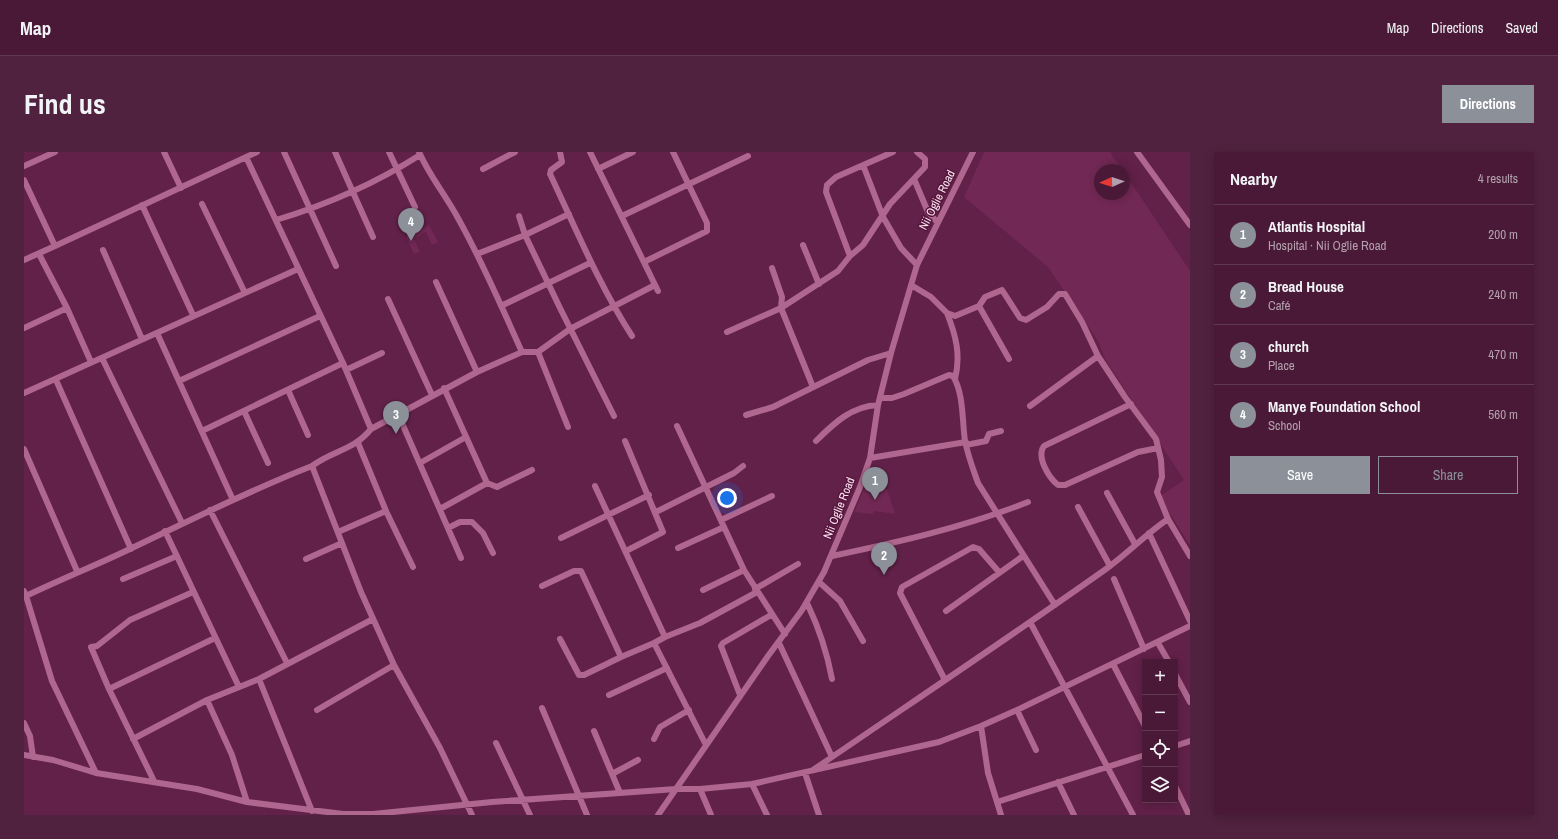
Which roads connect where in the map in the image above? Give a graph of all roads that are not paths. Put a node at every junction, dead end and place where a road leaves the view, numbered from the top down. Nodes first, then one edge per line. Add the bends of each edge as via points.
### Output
1 (55, 152) edge
2 (164, 152) edge
3 (257, 152) edge
4 (284, 152) edge
5 (335, 152) edge
6 (389, 152) edge
7 (515, 152) edge
8 (560, 152) edge
9 (590, 152) edge
10 (633, 152) edge
11 (673, 152) edge
12 (893, 152) edge
13 (917, 152) edge
14 (973, 152) edge
15 (1138, 152) edge
16 (420, 153) edge
17 (748, 156) dead end
18 (246, 157) junction
19 (863, 165) junction
20 (24, 166) edge
21 (483, 169) dead end
22 (598, 169) junction
23 (397, 170) junction
24 (914, 179) junction
25 (24, 180) edge
26 (688, 183) junction
27 (181, 188) junction
28 (352, 190) junction
29 (202, 204) dead end
30 (142, 205) junction
31 (415, 207) dead end
32 (310, 210) junction
33 (569, 214) junction
34 (520, 216) dead end
35 (622, 216) junction
36 (883, 217) junction
37 (276, 220) junction
38 (937, 222) junction
39 (1190, 225) edge
40 (525, 235) junction
41 (373, 237) dead end
42 (55, 246) junction
43 (803, 246) dead end
44 (103, 250) dead end
45 (39, 254) junction
46 (477, 254) junction
47 (850, 256) junction
48 (24, 260) edge
49 (644, 262) junction
50 (590, 263) junction
51 (918, 265) junction
52 (336, 266) dead end
53 (772, 268) dead end
54 (298, 269) junction
55 (436, 282) dead end
56 (548, 283) junction
57 (819, 284) junction
58 (911, 285) junction
59 (245, 293) junction
60 (388, 299) dead end
61 (501, 306) junction
62 (612, 306) junction
63 (979, 306) junction
64 (67, 308) junction
65 (781, 308) junction
66 (947, 314) junction
67 (193, 315) junction
68 (320, 316) junction
69 (24, 328) edge
70 (570, 328) junction
71 (727, 332) dead end
72 (157, 333) junction
73 (632, 336) dead end
74 (142, 339) junction
75 (522, 352) junction
76 (538, 352) junction
77 (382, 353) dead end
78 (891, 353) junction
79 (1098, 356) junction
80 (102, 358) junction
81 (1009, 359) dead end
82 (91, 362) junction
83 (344, 366) junction
84 (478, 372) junction
85 (955, 379) junction
86 (56, 380) junction
87 (179, 381) junction
88 (813, 387) junction
89 (444, 388) junction
90 (288, 390) junction
91 (24, 393) edge
92 (432, 395) junction
93 (879, 402) junction
94 (1130, 404) junction
95 (1030, 406) dead end
96 (244, 410) junction
97 (398, 414) junction
98 (746, 415) dead end
99 (614, 416) dead end
100 (678, 426) dead end
101 (568, 427) dead end
102 (372, 429) junction
103 (202, 431) junction
104 (1001, 431) dead end
105 (308, 435) dead end
106 (466, 437) junction
107 (816, 440) dead end
108 (625, 441) dead end
109 (358, 443) junction
110 (966, 444) junction
111 (1158, 448) junction
112 (24, 449) edge
113 (870, 458) junction
114 (268, 462) dead end
115 (420, 463) junction
116 (312, 466) junction
117 (743, 466) dead end
118 (532, 470) dead end
119 (487, 483) junction
120 (595, 486) dead end
121 (706, 487) junction
122 (1107, 493) dead end
123 (648, 495) junction
124 (772, 496) dead end
125 (233, 500) junction
126 (1028, 502) dead end
127 (1078, 506) dead end
128 (440, 508) junction
129 (210, 510) junction
130 (386, 511) junction
131 (656, 512) junction
132 (609, 514) junction
133 (999, 514) junction
134 (1168, 519) junction
135 (722, 520) junction
136 (182, 523) junction
137 (724, 527) junction
138 (448, 528) junction
139 (166, 531) junction
140 (338, 532) junction
141 (1149, 533) junction
142 (561, 538) dead end
143 (342, 543) junction
144 (1135, 544) junction
145 (678, 548) dead end
146 (131, 549) junction
147 (626, 551) junction
148 (493, 553) dead end
149 (177, 556) junction
150 (832, 556) junction
151 (1023, 556) junction
152 (1190, 556) edge
153 (461, 558) dead end
154 (306, 559) dead end
155 (798, 564) dead end
156 (1110, 566) junction
157 (413, 567) dead end
158 (744, 570) junction
159 (78, 571) junction
160 (999, 572) junction
161 (123, 579) dead end
162 (1114, 579) dead end
163 (819, 582) junction
164 (542, 586) dead end
165 (703, 590) dead end
166 (756, 590) junction
167 (193, 592) junction
168 (25, 593) edge
169 (807, 602) junction
170 (1055, 605) junction
171 (946, 611) dead end
172 (771, 615) junction
173 (373, 619) junction
174 (1190, 621) edge
175 (1030, 622) junction
176 (1190, 626) edge
177 (785, 634) junction
178 (665, 637) junction
179 (215, 638) junction
180 (560, 639) dead end
181 (863, 641) dead end
182 (654, 643) junction
183 (779, 643) junction
184 (1158, 643) junction
185 (1144, 649) junction
186 (621, 657) junction
187 (1167, 659) edge
188 (287, 663) junction
189 (1113, 664) junction
190 (394, 665) junction
191 (667, 668) junction
192 (259, 679) junction
193 (832, 679) dead end
194 (945, 680) junction
195 (1178, 680) edge
196 (239, 687) junction
197 (1066, 687) junction
198 (109, 689) junction
199 (609, 695) dead end
200 (740, 695) junction
201 (207, 700) junction
202 (1190, 702) edge
203 (542, 708) dead end
204 (317, 710) dead end
205 (689, 710) junction
206 (1017, 710) junction
207 (1142, 720) edge
208 (24, 722) edge
209 (981, 726) junction
210 (594, 731) dead end
211 (133, 739) junction
212 (654, 739) dead end
213 (1190, 741) edge
214 (496, 743) dead end
215 (706, 745) junction
216 (1178, 745) edge
217 (1036, 750) dead end
218 (24, 755) edge
219 (1142, 756) edge
220 (33, 757) junction
221 (832, 757) junction
222 (638, 760) dead end
223 (1108, 765) junction
224 (808, 772) junction
225 (96, 773) junction
226 (612, 774) junction
227 (154, 781) junction
228 (1058, 782) junction
229 (752, 784) junction
230 (676, 789) junction
231 (700, 790) junction
232 (1178, 792) edge
233 (620, 793) junction
234 (579, 796) junction
235 (522, 800) junction
236 (247, 802) junction
237 (997, 802) junction
238 (469, 805) junction
239 (312, 811) junction
240 (351, 814) edge
241 (472, 815) edge
242 (530, 815) edge
243 (587, 815) edge
244 (658, 815) edge
245 (711, 815) edge
246 (767, 815) edge
247 (818, 815) edge
248 (1001, 815) edge
249 (1074, 815) edge
250 (1133, 815) edge
251 (1189, 815) edge

1 - 20 street
2 - 27 street
3 - 18 street
4 - 32 street
5 - 28 street
6 - 23 street
7 - 21 street
8 - 33 street via 562,162 551,170 550,174
9 - 22 street
10 - 22 street
11 - 26 street
12 - 19 street
13 - 24 street via 926,163 925,168
14 - 38 street, Nii Oglie Road
15 - 39 street
16 - 23 street
16 - 46 street
17 - 26 street
18 - 27 street
18 - 37 street
19 - 36 street
19 - 47 street via 836,177 827,185 826,192
22 - 35 street
23 - 28 street
23 - 31 street
24 - 36 street via 890,204
24 - 38 street via 928,212
25 - 42 street
26 - 35 street
26 - 49 street via 707,223 707,231
27 - 30 street
28 - 32 street
28 - 41 street
29 - 59 street
30 - 42 street
30 - 67 street
32 - 37 street
32 - 52 street
33 - 40 street
33 - 50 street
34 - 40 street
35 - 49 street
36 - 47 street via 863,245
36 - 51 street via 901,248
37 - 54 street
38 - 51 street, Nii Oglie Road
40 - 46 street
40 - 56 street
42 - 45 street
43 - 57 street
44 - 74 street
45 - 48 street
45 - 64 street
46 - 61 street
47 - 57 street via 838,271
49 - 62 street via 657,288
50 - 56 street
50 - 62 street
51 - 58 street, Nii Oglie Road
53 - 65 street via 782,297
54 - 59 street
54 - 68 street
55 - 84 street
56 - 61 street
56 - 70 street
57 - 65 street
58 - 66 street via 931,297
58 - 78 street, Nii Oglie Road
59 - 67 street
60 - 92 street
61 - 75 street
62 - 70 street
62 - 73 street
63 - 66 street via 955,316
63 - 79 street via 985,297 1002,290 1020,318 1026,320 1047,307 1062,292 1078,316
63 - 81 street
64 - 69 street
64 - 82 street
65 - 71 street
65 - 88 street
66 - 85 street via 956,338 958,365
67 - 72 street
68 - 83 street
68 - 87 street
70 - 76 street
70 - 99 street
72 - 74 street
72 - 87 street
74 - 80 street
75 - 76 street
75 - 84 street
76 - 101 street
77 - 83 street
78 - 88 street via 868,360
78 - 93 street, Nii Oglie Road
79 - 94 street
79 - 95 street
80 - 82 street
80 - 136 street
82 - 86 street
83 - 90 street
83 - 102 street
84 - 89 street
85 - 93 street via 949,375
85 - 110 street
86 - 91 street
86 - 146 street
87 - 103 street
88 - 98 street via 773,407
89 - 92 street
89 - 106 street
90 - 96 street
90 - 105 street
92 - 97 street
93 - 107 street via 856,409 834,423
93 - 113 street, Nii Oglie Road
94 - 111 street via 1156,439
94 - 111 street via 1044,446 1040,455 1052,480 1058,485 1065,485 1138,452
96 - 103 street
96 - 114 street
97 - 102 street
97 - 115 street
100 - 121 street
102 - 109 street
103 - 125 street
104 - 110 street via 989,434 986,441
106 - 115 street
106 - 119 street
108 - 123 street
109 - 116 street
109 - 130 street
110 - 113 street
110 - 133 street via 978,483
111 - 134 street via 1162,477 1157,492
112 - 159 street
113 - 150 street, Nii Oglie Road
115 - 128 street
116 - 125 street
116 - 140 street
117 - 121 street
118 - 119 street via 497,487
119 - 128 street
120 - 132 street
121 - 131 street
121 - 135 street
122 - 144 street
123 - 131 street
123 - 132 street
124 - 135 street
125 - 129 street
126 - 133 street
127 - 156 street
128 - 138 street
129 - 136 street
129 - 188 street
130 - 140 street
130 - 157 street
131 - 147 street via 663,532
132 - 142 street
132 - 147 street
133 - 150 street via 907,540
133 - 151 street
134 - 141 street
134 - 152 street
135 - 137 street
136 - 139 street
137 - 145 street
137 - 158 street
138 - 148 street via 460,522 472,522 483,533
138 - 153 street
139 - 146 street
139 - 149 street
140 - 143 street
141 - 144 street
141 - 174 street
143 - 154 street
143 - 173 street
144 - 156 street
146 - 159 street
147 - 178 street
149 - 161 street
149 - 167 street
150 - 163 street, Nii Oglie Road
151 - 160 street
151 - 170 street
155 - 166 street
156 - 170 street
158 - 165 street
158 - 166 street
159 - 168 street
160 - 171 street
160 - 194 street via 980,549 974,547 902,587 900,593
162 - 185 street
163 - 169 street, Nii Oglie Road
163 - 181 street via 840,601
164 - 186 street via 577,570 581,571
166 - 172 street
166 - 178 street via 700,623
167 - 179 street
167 - 198 street via 130,620 109,638 91,647
168 - 225 street via 52,681
169 - 177 street, Nii Oglie Road
169 - 193 street via 826,647
170 - 175 street
172 - 177 street
172 - 200 street via 721,646
173 - 188 street
173 - 190 street
175 - 194 street
175 - 197 street
176 - 184 street
177 - 183 street, Nii Oglie Road
178 - 182 street
179 - 196 street
179 - 198 street
180 - 186 street via 579,675
182 - 186 street
182 - 191 street
183 - 200 street, Nii Oglie Road
183 - 221 street
184 - 185 street
184 - 187 street
185 - 189 street
188 - 192 street
189 - 197 street
189 - 207 street
190 - 204 street
190 - 238 street
191 - 199 street
191 - 205 street
192 - 196 street
192 - 239 street
194 - 221 street
195 - 202 street
196 - 201 street
197 - 206 street
197 - 223 street
198 - 211 street
200 - 215 street, Nii Oglie Road
201 - 211 street
201 - 236 street via 232,755
203 - 234 street
205 - 212 street via 660,727
205 - 215 street
206 - 209 street
206 - 217 street
208 - 220 street via 30,736
209 - 224 street via 939,742
209 - 237 street via 988,773
210 - 226 street
211 - 227 street
213 - 216 street
214 - 235 street
215 - 230 street, Nii Oglie Road
218 - 220 street
219 - 223 street
220 - 225 street via 53,760
221 - 224 street
222 - 226 street
223 - 228 street
223 - 250 street
224 - 229 street
224 - 247 street
225 - 227 street
226 - 233 street
227 - 236 street
228 - 237 street
228 - 249 street
229 - 231 street
229 - 246 street
230 - 231 street
230 - 233 street
230 - 244 street, Nii Oglie Road
231 - 245 street
232 - 251 street
233 - 234 street
234 - 235 street
234 - 243 street
235 - 238 street
235 - 242 street
236 - 239 street
237 - 248 street
238 - 240 street
238 - 241 street
239 - 240 street

